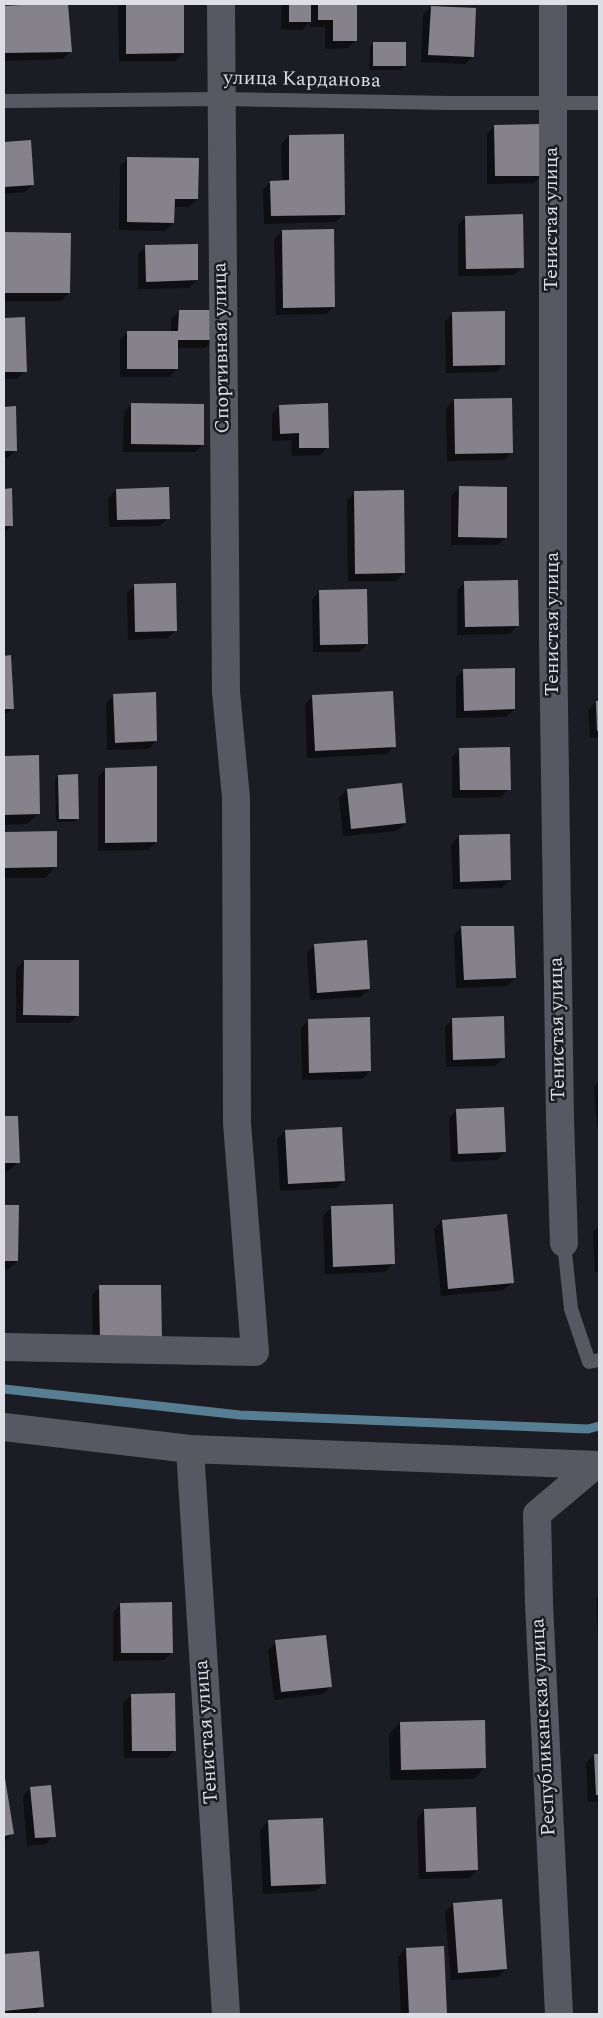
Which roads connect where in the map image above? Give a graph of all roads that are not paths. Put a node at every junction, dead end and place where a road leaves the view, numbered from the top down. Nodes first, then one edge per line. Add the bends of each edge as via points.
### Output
1 (220, 4) edge
2 (553, 4) edge
3 (220, 99) junction
4 (4, 101) edge
5 (553, 103) junction
6 (599, 103) edge
7 (564, 1243) joint
8 (4, 1347) edge
9 (599, 1360) edge
10 (4, 1427) edge
11 (190, 1449) junction
12 (597, 1465) edge
13 (226, 2014) edge
14 (559, 2014) edge

1 - 3 street, Спортивная улица
2 - 5 street, Тенистая улица
3 - 4 lane, улица Карданова
3 - 5 lane, улица Карданова
3 - 8 street, Спортивная улица via 226,692 236,798 237,1123 256,1352
5 - 6 lane, улица Карданова
5 - 7 street, Тенистая улица via 553,639
7 - 9 lane via 571,1310 589,1362
10 - 11 street
11 - 12 street
11 - 13 street, Тенистая улица
12 - 14 street, Республиканская улица via 537,1514

